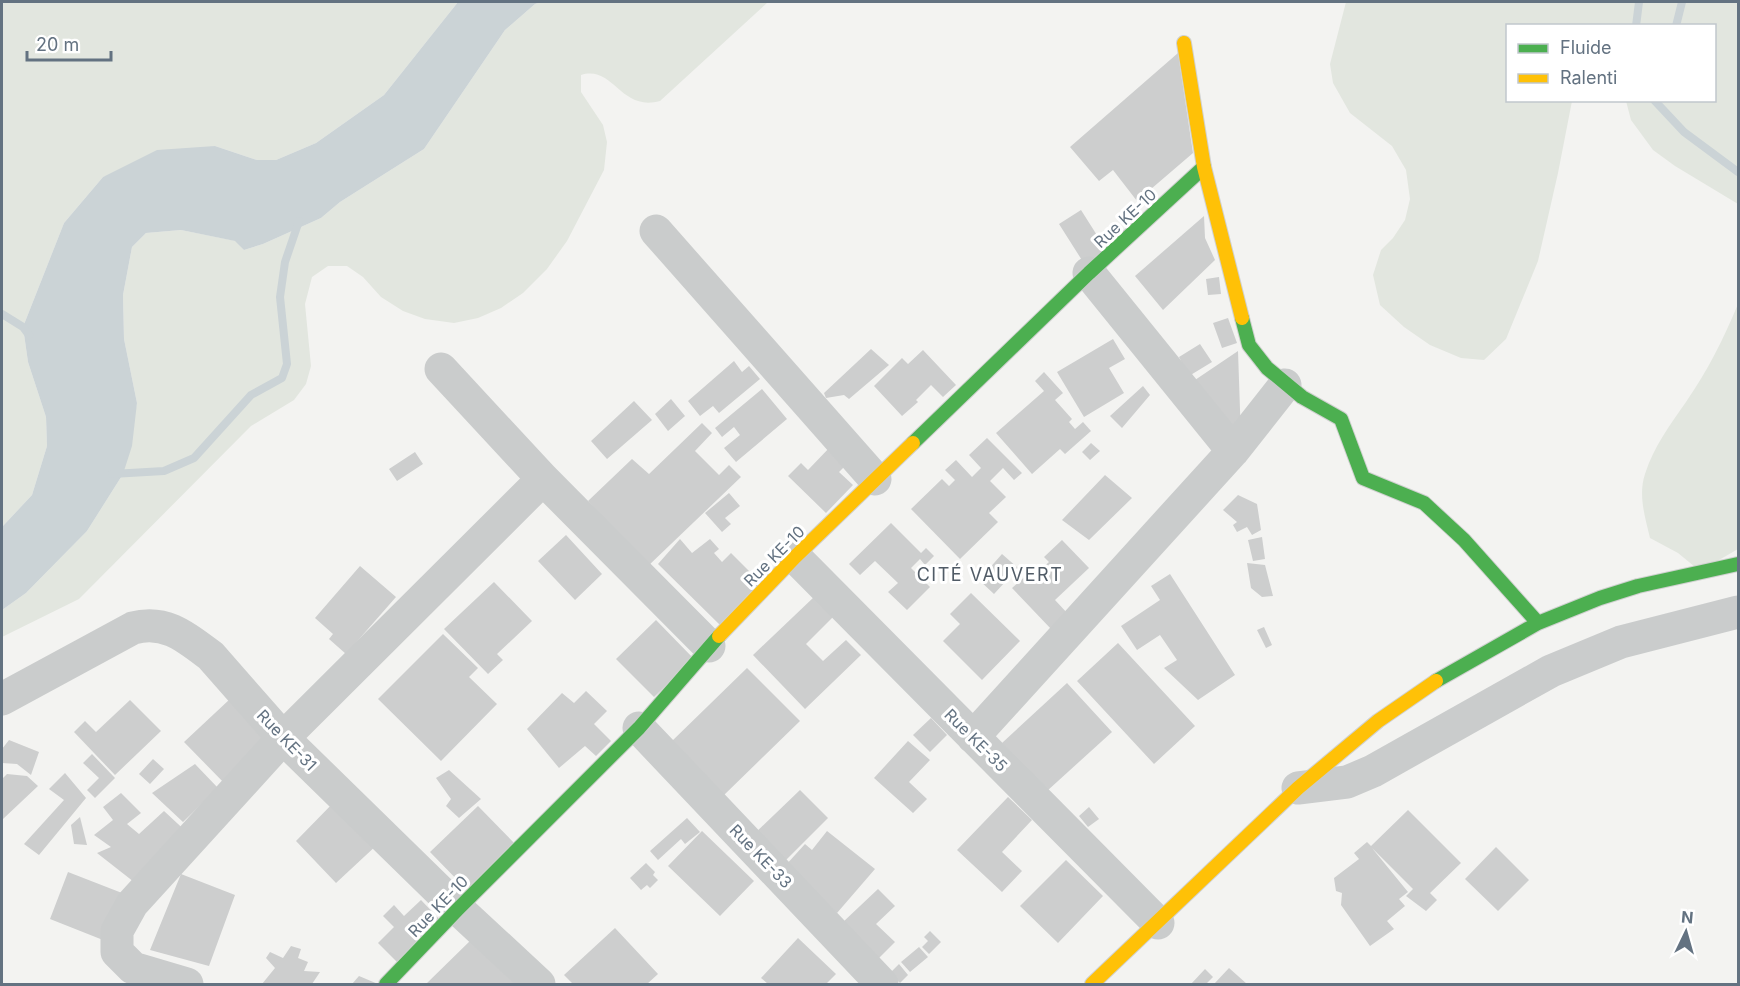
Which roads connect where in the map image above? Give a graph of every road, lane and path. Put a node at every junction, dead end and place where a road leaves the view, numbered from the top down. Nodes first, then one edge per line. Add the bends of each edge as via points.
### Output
1 (1184, 43) dead end
2 (1204, 167) junction
3 (656, 231) dead end
4 (1089, 273) junction
5 (441, 369) dead end
6 (1286, 385) junction
7 (1233, 451) junction
8 (543, 479) junction
9 (875, 479) junction
10 (795, 557) junction
11 (1738, 564) edge
12 (1738, 612) edge
13 (1538, 623) junction
14 (709, 646) junction
15 (2, 699) edge
16 (639, 728) junction
17 (973, 737) junction
18 (283, 738) junction
19 (1298, 788) junction
20 (458, 909) junction
21 (1158, 923) junction
22 (187, 984) edge
23 (386, 984) edge
24 (539, 984) edge
25 (882, 984) edge
26 (1092, 984) edge

1 - 2 main road
2 - 4 main road, Rue KE-10
2 - 6 main road via 1249,345
3 - 9 street
4 - 7 street
4 - 9 main road, Rue KE-10
5 - 8 street
6 - 7 street
6 - 13 main road via 1341,419 1363,478 1424,503 1464,540
7 - 17 street
8 - 14 street
8 - 18 street
9 - 10 main road, Rue KE-10
10 - 14 main road, Rue KE-10
10 - 17 street, Rue KE-35
11 - 13 main road via 1638,586
12 - 19 street via 1621,642 1551,671 1373,771 1347,782
13 - 19 main road via 1449,672 1378,721
14 - 16 main road, Rue KE-10
15 - 18 street, Rue KE-31 via 133,628 147,624 163,626 211,656
16 - 20 main road, Rue KE-10
16 - 25 street, Rue KE-33
17 - 21 street, Rue KE-35
18 - 20 street, Rue KE-31
18 - 22 street via 132,904 117,931 117,952 133,968
19 - 21 main road
20 - 23 main road, Rue KE-10
20 - 24 street, Rue KE-31
21 - 26 main road

